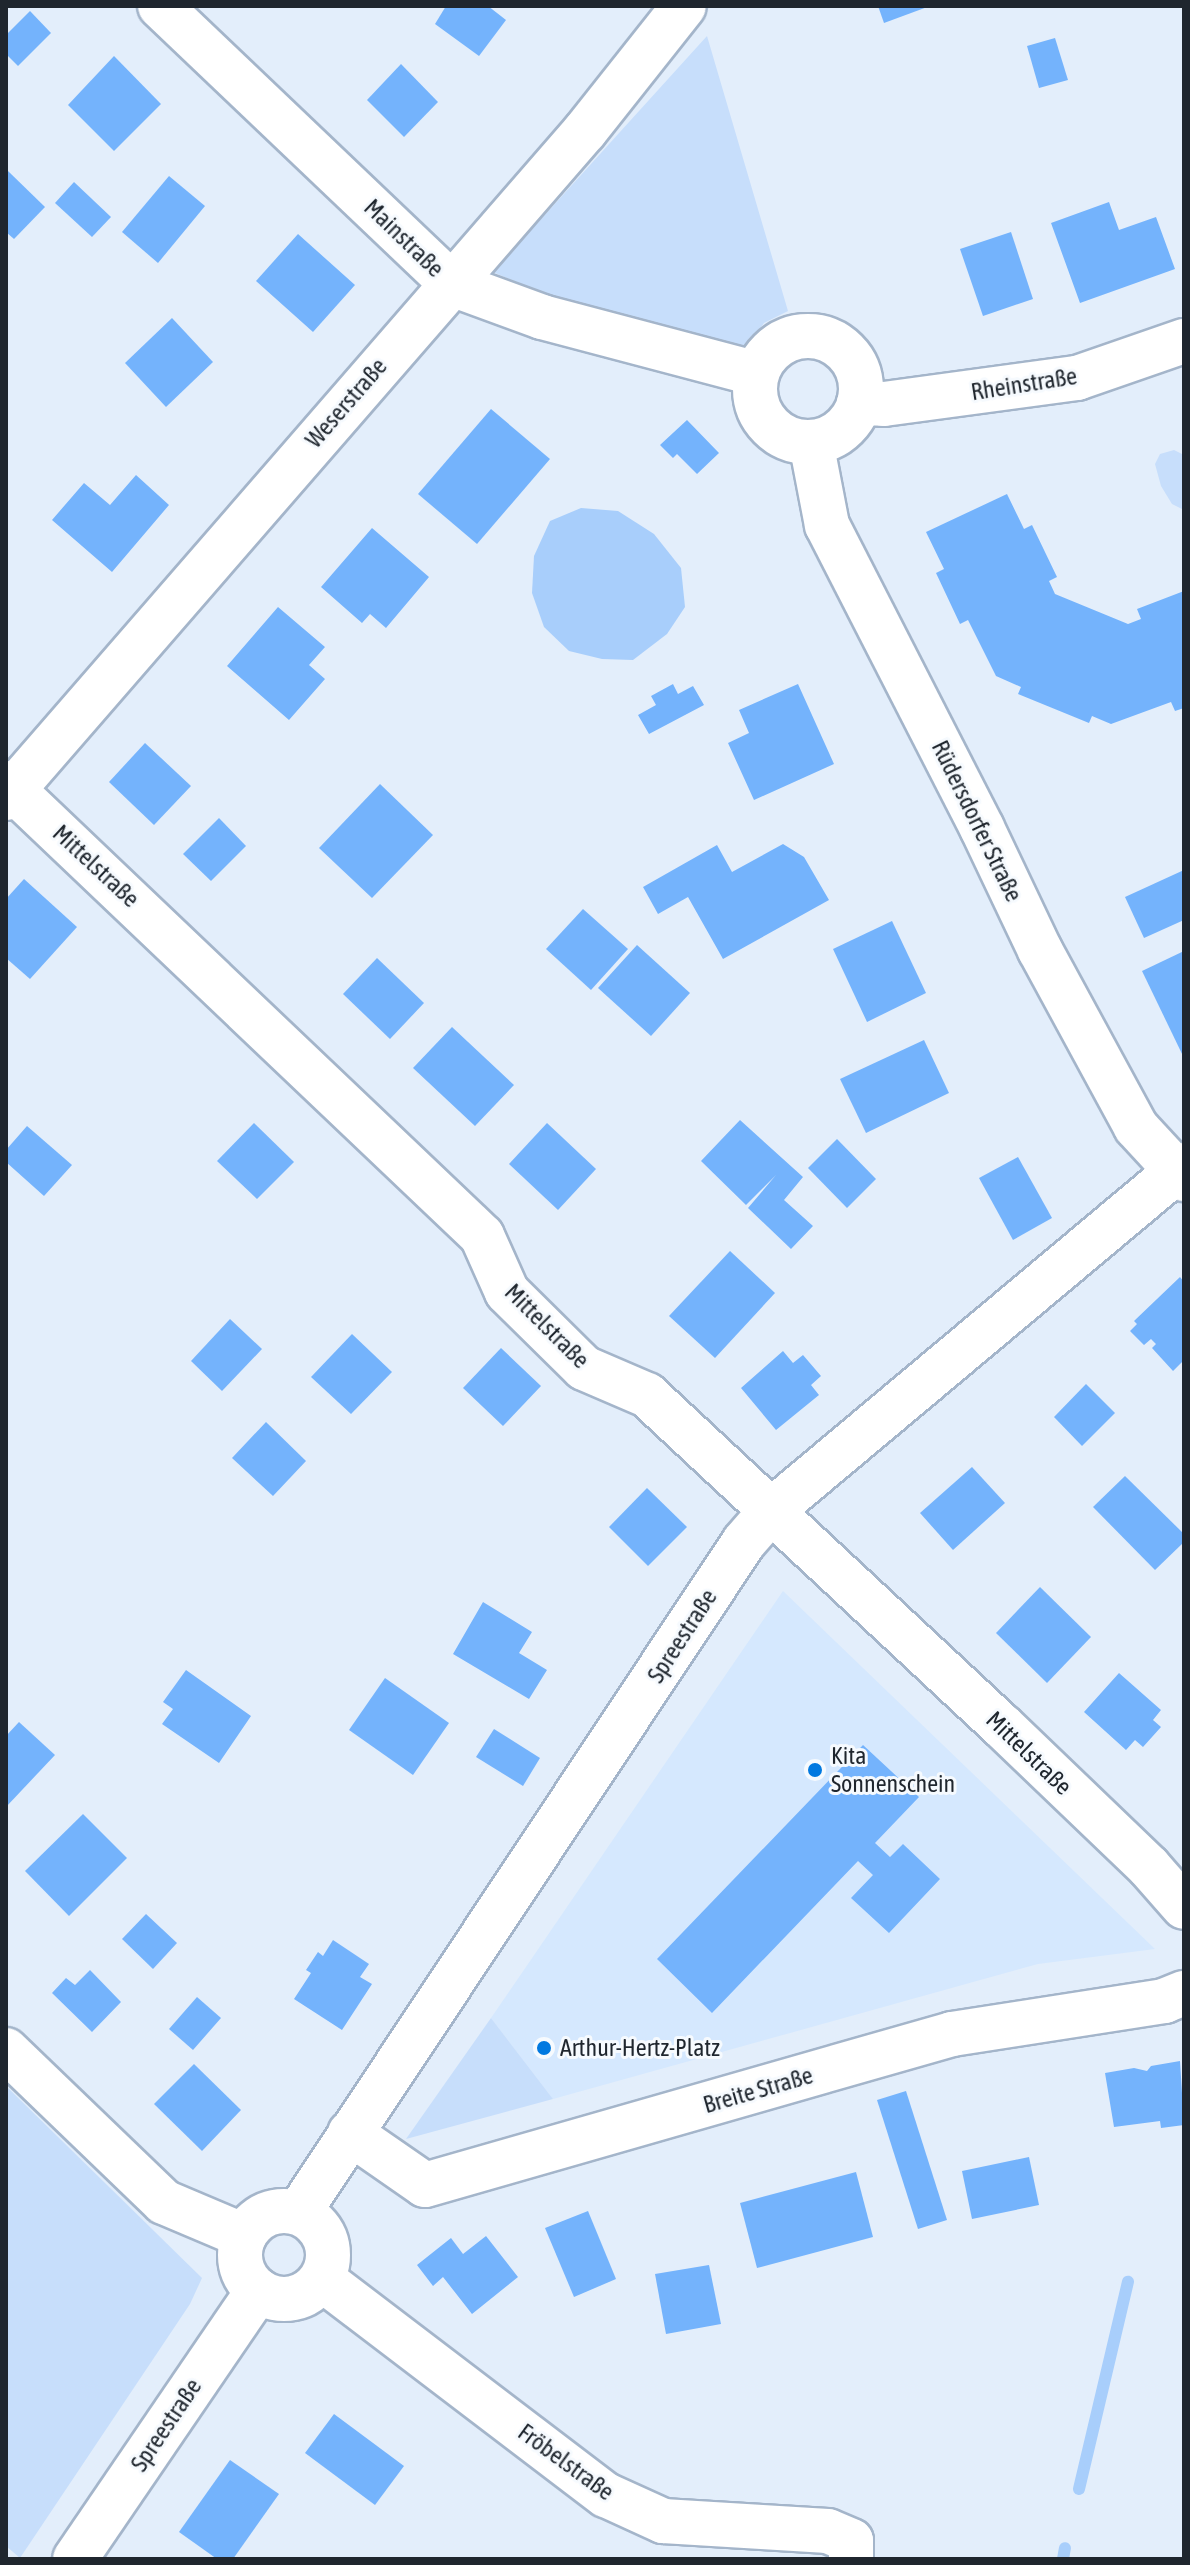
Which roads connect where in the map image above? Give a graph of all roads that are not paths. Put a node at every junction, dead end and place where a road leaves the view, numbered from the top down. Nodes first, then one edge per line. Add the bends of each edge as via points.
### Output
1 (160, 6) edge
2 (684, 6) edge
3 (452, 284) junction
4 (1184, 341) edge
5 (757, 374) junction
6 (859, 403) junction
7 (811, 442) junction
8 (8, 790) edge
9 (1181, 1172) edge
10 (771, 1511) junction
11 (1184, 1907) edge
12 (1184, 1993) edge
13 (6, 2050) edge
14 (350, 2133) junction
15 (299, 2212) junction
16 (244, 2236) junction
17 (322, 2279) junction
18 (258, 2291) junction
19 (851, 2550) edge
20 (75, 2559) edge

1 - 3 street, Mainstraße
2 - 3 street, Weserstraße via 585,131
3 - 5 street, Mainstraße via 542,317
3 - 8 street, Weserstraße
4 - 6 street, Rheinstraße via 1077,378
5 - 6 street via 764,359 790,339 822,338 849,356 861,386
5 - 7 street via 758,408 767,422 794,441
6 - 7 street via 842,431
7 - 9 street, Rüdersdorfer Straße via 827,525 1092,1050 1136,1127
8 - 10 street, Mittelstraße via 482,1236 507,1292 584,1368 647,1395
9 - 10 street, Spreestraße
10 - 11 street, Mittelstraße via 1149,1867
10 - 14 street, Spreestraße via 744,1542
12 - 14 street, Breite Straße via 1164,2001 952,2034 425,2185
13 - 16 street via 164,2202
14 - 15 street, Spreestraße
15 - 16 street via 267,2213
15 - 17 street via 316,2223 326,2239 329,2259
16 - 18 street via 240,2256 245,2275
17 - 18 street via 312,2290 285,2299
17 - 19 street, Fröbelstraße via 606,2495 663,2521 828,2531
18 - 20 street, Spreestraße

